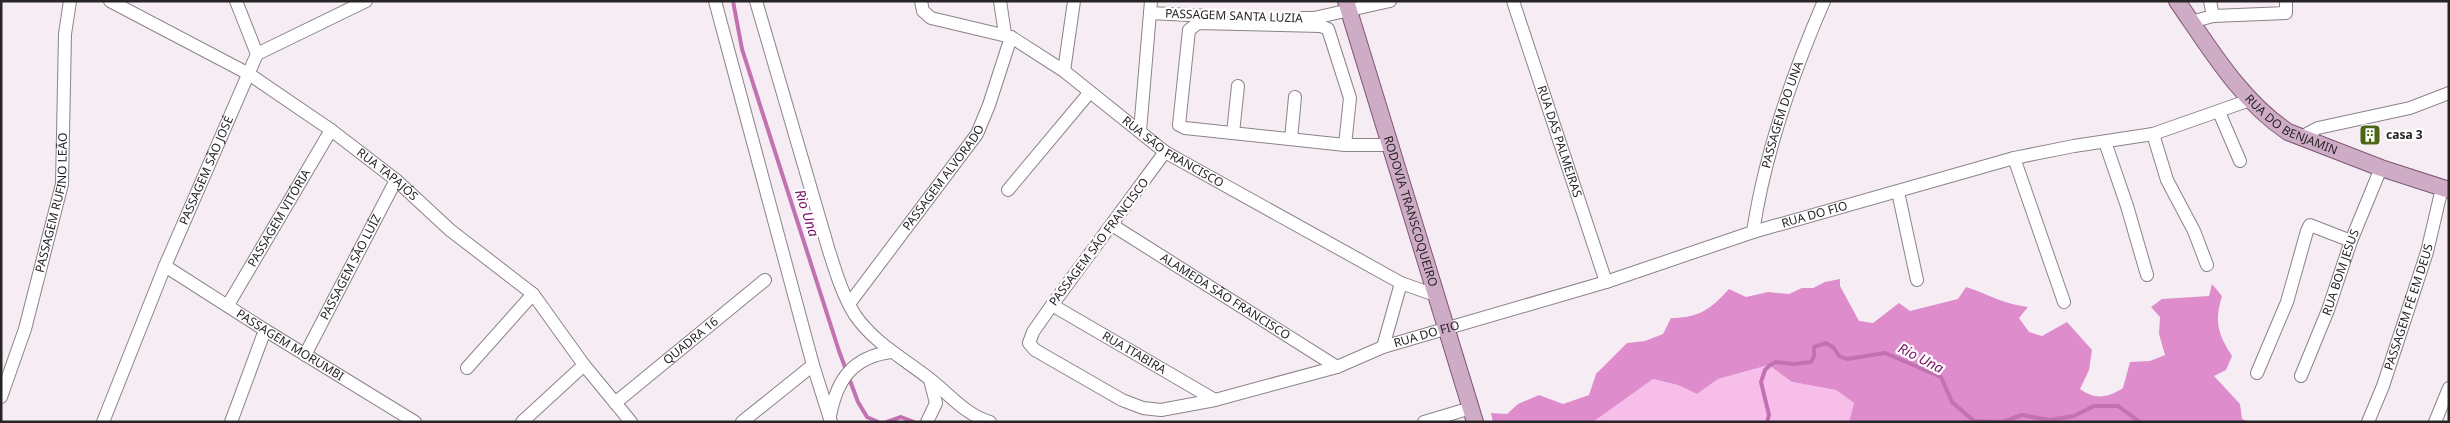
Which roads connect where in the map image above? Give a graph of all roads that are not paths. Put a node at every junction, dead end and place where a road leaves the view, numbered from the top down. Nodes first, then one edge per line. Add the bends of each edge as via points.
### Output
1 (70, 1) edge
2 (366, 1) edge
3 (715, 1) edge
4 (756, 1) edge
5 (921, 1) edge
6 (1000, 1) edge
7 (1074, 1) edge
8 (1390, 1) edge
9 (1513, 1) edge
10 (1824, 1) edge
11 (2177, 1) edge
12 (2210, 1) edge
13 (112, 2) edge
14 (238, 2) edge
15 (1347, 6) edge
16 (1150, 7) edge
17 (2286, 7) edge
18 (2213, 16) junction
19 (2191, 22) junction
20 (1008, 36) junction
21 (257, 54) junction
22 (1064, 71) junction
23 (249, 74) junction
24 (1238, 86) dead end
25 (1090, 92) junction
26 (2449, 93) edge
27 (1295, 97) dead end
28 (2250, 100) junction
29 (2219, 112) junction
30 (331, 130) junction
31 (2289, 130) junction
32 (1140, 131) junction
33 (1233, 133) junction
34 (2153, 134) junction
35 (1291, 139) junction
36 (2105, 142) junction
37 (1345, 145) junction
38 (1390, 145) junction
39 (1165, 152) junction
40 (2014, 158) junction
41 (2240, 161) dead end
42 (2382, 168) junction
43 (396, 180) junction
44 (2445, 189) edge
45 (1008, 190) dead end
46 (1898, 192) junction
47 (1112, 226) junction
48 (1753, 232) junction
49 (2351, 241) junction
50 (2207, 265) dead end
51 (165, 266) junction
52 (2147, 275) dead end
53 (765, 280) dead end
54 (1917, 280) dead end
55 (1606, 282) junction
56 (1401, 283) junction
57 (533, 294) junction
58 (1438, 296) junction
59 (2064, 302) dead end
60 (849, 304) junction
61 (228, 305) junction
62 (1052, 305) junction
63 (1447, 328) junction
64 (265, 330) junction
65 (1033, 332) joint
66 (1383, 346) junction
67 (891, 352) junction
68 (305, 355) junction
69 (584, 365) junction
70 (813, 365) junction
71 (1337, 367) junction
72 (467, 368) dead end
73 (2257, 373) dead end
74 (2301, 376) dead end
75 (930, 379) junction
76 (2449, 388) edge
77 (1, 397) edge
78 (1216, 400) junction
79 (615, 403) junction
80 (1474, 415) edge
81 (830, 420) edge
82 (103, 422) edge
83 (231, 422) edge
84 (415, 422) edge
85 (522, 422) edge
86 (632, 422) edge
87 (742, 422) edge
88 (927, 422) edge
89 (990, 422) edge
90 (1424, 422) edge
91 (2368, 422) edge
92 (2435, 422) edge

1 - 77 street, PASSAGEM RUFINO LEÃO via 65,34 62,184 25,329
2 - 21 street
3 - 70 street
4 - 60 street via 829,251
5 - 20 street, RUA SÃO FRANCISCO via 924,11 932,18
6 - 20 street, PASSAGEM ALVORADO
7 - 22 street
8 - 15 street, PASSAGEM SANTA LUZIA
9 - 55 street, RUA DAS PALMEIRAS
10 - 48 street, PASSAGEM DO UNA via 1787,94 1759,193
11 - 19 main road, RUA DO BENJAMIN
12 - 18 street
13 - 23 street, RUA TAPAJÓS
14 - 21 street
15 - 16 street, PASSAGEM SANTA LUZIA via 1314,18 1261,19
15 - 38 main road, RODOVIA TRANSCOQUEIRO
16 - 32 street
17 - 18 street
18 - 19 street
19 - 28 main road, RUA DO BENJAMIN
20 - 22 street, RUA SÃO FRANCISCO
20 - 60 street, PASSAGEM ALVORADO via 989,105 976,134
21 - 23 street, PASSAGEM SÃO JOSÉ
22 - 25 street, RUA SÃO FRANCISCO
23 - 30 street, RUA TAPAJÓS
23 - 51 street, PASSAGEM SÃO JOSÉ
24 - 33 street
25 - 32 street, RUA SÃO FRANCISCO
25 - 45 street
26 - 31 street via 2410,108 2318,128
27 - 35 street
28 - 29 street, RUA DO FIO
28 - 31 main road, RUA DO BENJAMIN
29 - 34 street, RUA DO FIO
29 - 41 street
30 - 43 street, RUA TAPAJÓS
30 - 61 street, PASSAGEM VITÓRIA
31 - 42 main road, RUA DO BENJAMIN
32 - 39 street, RUA SÃO FRANCISCO
33 - 35 street
33 - 37 street via 1178,125 1188,30 1198,23 1321,26 1328,29 1350,98
34 - 36 street, RUA DO FIO
34 - 50 street via 2167,180 2194,231
35 - 37 street
36 - 40 street, RUA DO FIO
36 - 52 street
37 - 38 street
38 - 58 main road, RODOVIA TRANSCOQUEIRO
39 - 47 street, PASSAGEM SÃO FRANCISCO
39 - 56 street, RUA SÃO FRANCISCO
40 - 46 street, RUA DO FIO
40 - 59 street
42 - 44 main road, RUA DO BENJAMIN
42 - 49 street, RUA BOM JESUS
43 - 57 street, RUA TAPAJÓS via 450,230
43 - 68 street, PASSAGEM SÃO LUÍZ
44 - 91 street, PASSAGEM FÉ EM DEUS via 2383,386
46 - 48 street, RUA DO FIO
46 - 54 street
47 - 62 street, PASSAGEM SÃO FRANCISCO
47 - 71 street, ALAMEDA SÃO FRANCISCO
48 - 55 street, RUA DO FIO
49 - 73 street via 2310,225 2288,302
49 - 74 street, RUA BOM JESUS
51 - 61 street, PASSAGEM MORUMBI
51 - 82 street, PASSAGEM SÃO JOSÉ
53 - 79 street, QUADRA 16
55 - 63 street, RUA DO FIO
56 - 58 street, RUA SÃO FRANCISCO
56 - 66 street, RUA DO FIO
57 - 69 street, RUA TAPAJÓS
57 - 72 street
58 - 63 main road, RODOVIA TRANSCOQUEIRO
60 - 67 street via 856,317
61 - 64 street, PASSAGEM MORUMBI
62 - 65 street, PASSAGEM SÃO FRANCISCO
62 - 78 street, RUA ITABIRA
63 - 66 street, RUA DO FIO
63 - 80 main road, RODOVIA TRANSCOQUEIRO
64 - 68 street, PASSAGEM MORUMBI
64 - 83 street
65 - 78 street, RUA DO FIO via 1029,343 1035,350 1122,400 1143,408 1162,410
66 - 71 street, RUA DO FIO
67 - 75 street
67 - 81 street via 874,354 860,361 837,388
68 - 84 street, PASSAGEM MORUMBI
69 - 79 street, RUA TAPAJÓS
69 - 85 street
70 - 81 street
70 - 87 street
71 - 78 street, RUA DO FIO
75 - 88 street via 936,397 934,410
75 - 89 street via 965,410
76 - 92 street
79 - 86 street, RUA TAPAJÓS
80 - 90 street

